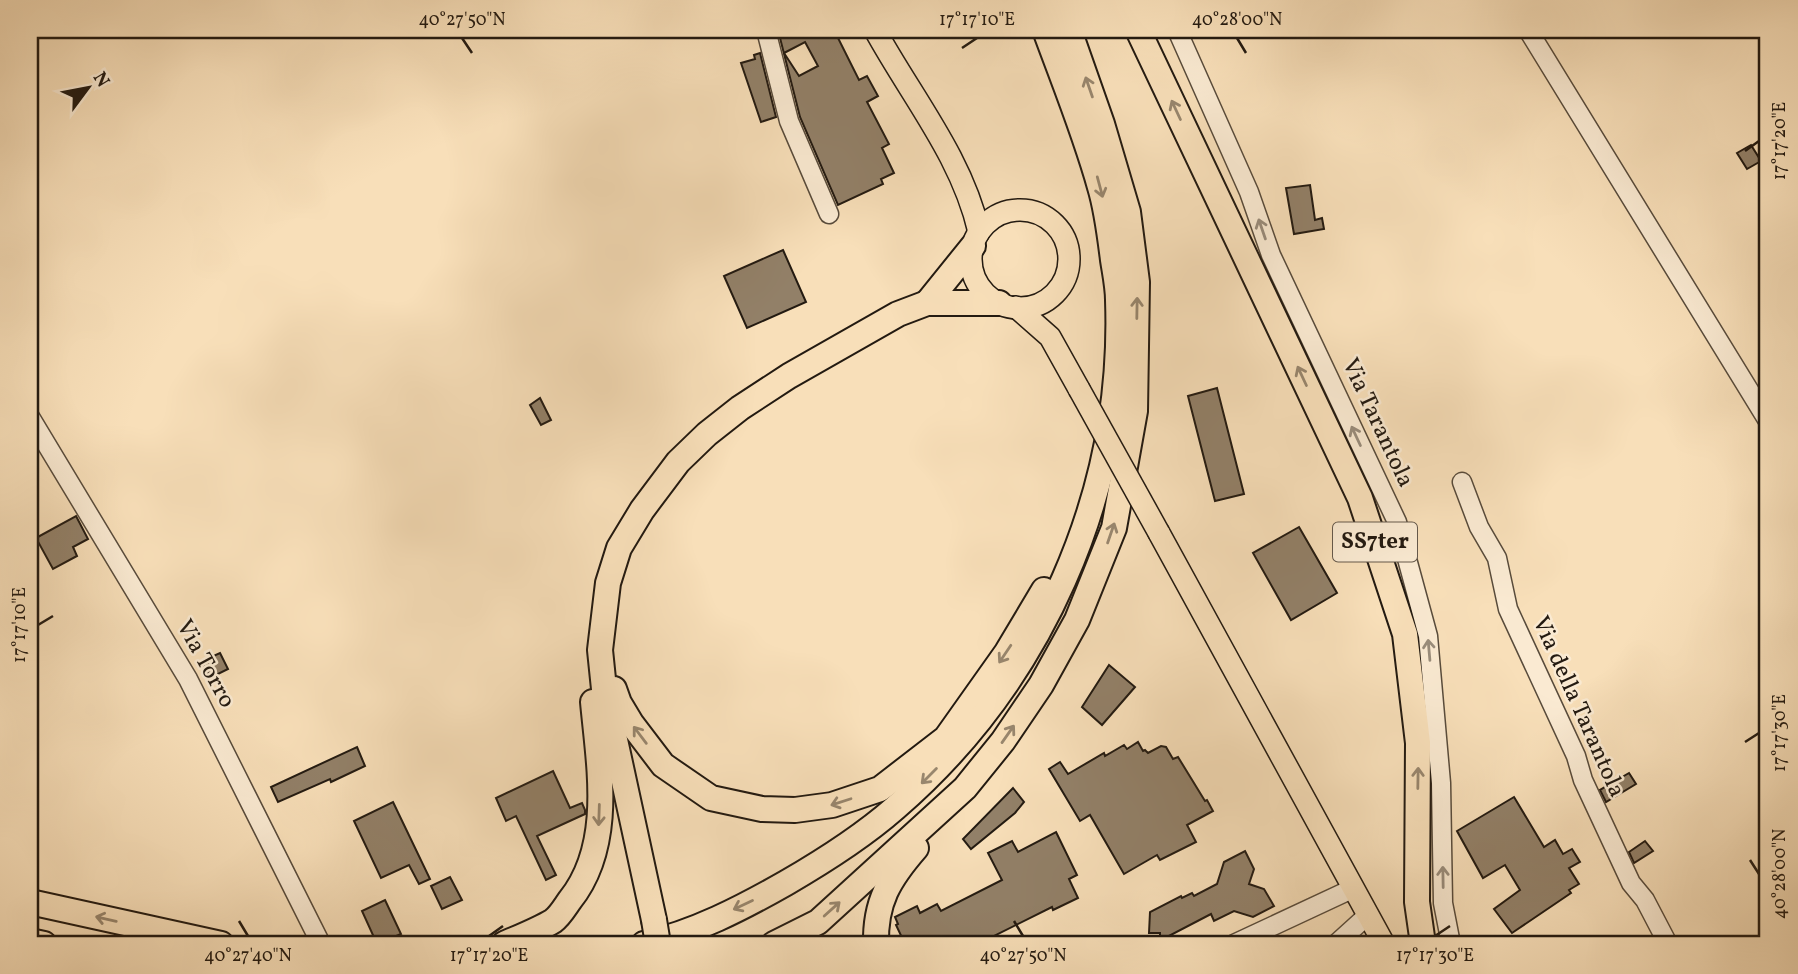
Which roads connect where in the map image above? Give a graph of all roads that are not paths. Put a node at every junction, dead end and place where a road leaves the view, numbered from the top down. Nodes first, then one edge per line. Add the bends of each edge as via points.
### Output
1 (766, 30) edge
2 (875, 30) edge
3 (1045, 30) edge
4 (1069, 30) edge
5 (1138, 30) edge
6 (1177, 30) edge
7 (1528, 30) edge
8 (962, 176) junction
9 (1008, 211) junction
10 (830, 214) dead end
11 (976, 239) junction
12 (1053, 295) junction
13 (927, 303) junction
14 (1007, 305) junction
15 (1050, 337) junction
16 (30, 417) edge
17 (1768, 421) edge
18 (1462, 482) dead end
19 (1091, 511) junction
20 (600, 650) junction
21 (944, 809) junction
22 (1354, 888) junction
23 (30, 902) edge
24 (1368, 915) junction
25 (30, 941) edge
26 (320, 943) edge
27 (44, 944) edge
28 (221, 944) edge
29 (504, 944) edge
30 (645, 944) edge
31 (658, 944) edge
32 (774, 944) edge
33 (876, 944) edge
34 (1234, 944) edge
35 (1336, 944) edge
36 (1384, 944) edge
37 (1423, 944) edge
38 (1451, 944) edge
39 (1668, 944) edge

1 - 10 street via 789,121
2 - 8 main road
3 -> 19 highway via 1101,189 1118,297 1118,354 1110,423
21 -> 4 highway via 1003,741 1077,620 1114,528 1135,411 1137,282 1128,212
37 -> 5 highway, SS7ter via 1417,902 1419,743 1405,634 1360,498
38 -> 6 street, Via Tarantola via 1443,903 1441,783 1428,636 1397,522 1271,255 1249,192
7 - 17 street
8 - 9 main road
8 - 11 main road via 973,205
9 - 11 main road via 992,219
9 - 12 main road via 1040,214 1063,235 1068,267
11 - 13 highway
11 - 14 main road via 971,263 976,279 986,293
12 - 14 main road via 1036,305
12 - 15 main road
13 - 14 highway
13 - 20 highway via 898,314 789,376 740,408 678,462 619,548 608,583
14 - 15 main road
15 - 22 main road, bridge
16 - 26 street, Via Torro via 188,679
18 - 39 street, Via della Tarantola via 1497,558 1508,609 1576,755 1583,780 1631,883
19 -> 20 highway via 1007,652 946,738 880,789 832,805 762,809 711,798 663,765 631,723
19 -> 30 highway via 1062,587 1028,652 974,729 932,774 894,810 825,860 674,937
20 -> 29 highway via 593,703 600,823 590,867 555,920
20 - 31 highway, bridge via 604,689
32 -> 21 highway via 818,922
21 - 33 highway via 882,895
22 - 24 main road
22 - 34 street
28 -> 23 highway
24 - 35 street
24 - 36 main road
25 - 27 highway

